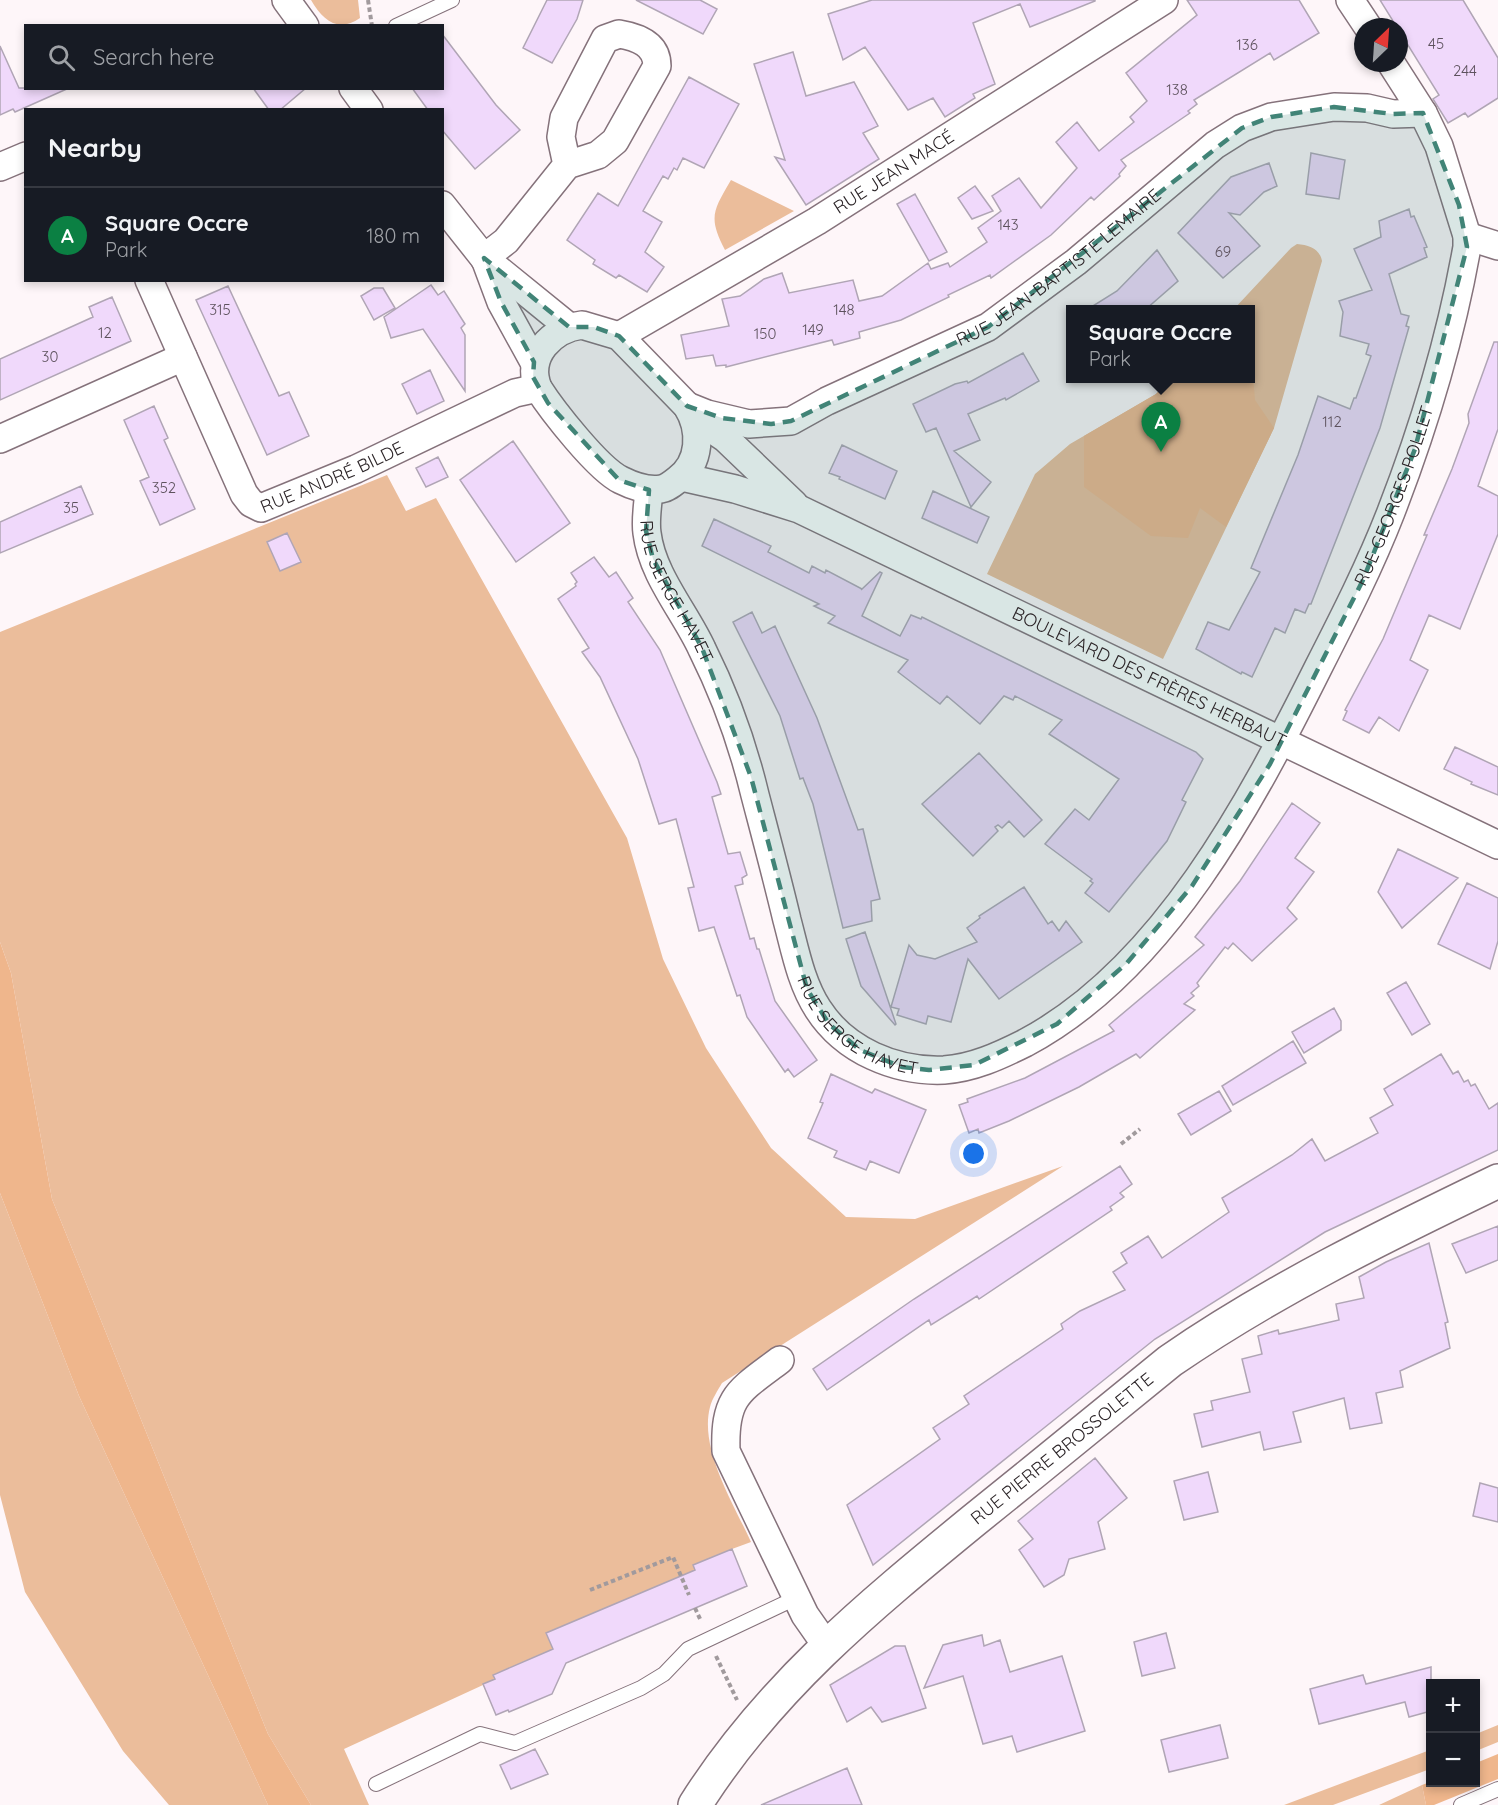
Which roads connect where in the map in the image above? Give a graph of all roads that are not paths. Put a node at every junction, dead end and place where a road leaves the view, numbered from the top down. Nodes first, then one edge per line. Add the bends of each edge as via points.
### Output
1 (286, 0) edge
2 (452, 0) edge
3 (1164, 0) edge
4 (1350, 0) edge
5 (1362, 18) edge
6 (304, 24) edge
7 (400, 24) edge
8 (1397, 72) edge
9 (354, 90) edge
10 (367, 108) edge
11 (1423, 112) junction
12 (24, 157) edge
13 (567, 165) junction
14 (0, 167) edge
15 (444, 208) edge
16 (1467, 236) junction
17 (1498, 246) edge
18 (484, 258) junction
19 (150, 282) edge
20 (569, 327) junction
21 (619, 336) junction
22 (183, 357) junction
23 (536, 375) junction
24 (691, 411) junction
25 (0, 439) edge
26 (682, 477) junction
27 (649, 490) junction
28 (799, 509) junction
29 (1282, 740) junction
30 (1498, 845) edge
31 (1498, 1180) edge
32 (780, 1360) dead end
33 (796, 1598) junction
34 (826, 1645) junction
35 (376, 1784) dead end
36 (1498, 1789) edge
37 (695, 1805) edge
38 (1461, 1805) edge

1 - 6 street
2 - 7 lane
3 - 21 street, RUE JEAN MACÉ via 817,220
4 - 5 street
8 - 11 street
9 - 10 street
11 - 16 street via 1439,146
11 - 24 street, RUE JEAN-BAPTISTE LEMAIRE via 1393,114 1334,107 1270,117 1242,128 1215,145 1076,262 988,327 791,421 749,424
12 - 14 street
13 - 13 street via 598,154 615,141 657,66 657,57 649,45 619,33 605,39 564,118 561,137
13 - 18 street via 506,241
15 - 18 street
16 - 17 street
16 - 29 street, RUE GEORGES POLLET via 1453,317 1411,460 1363,580
18 - 20 street
18 - 23 street
19 - 22 street, RUE ANDRÉ BILDE
20 - 21 street via 594,327
20 - 23 street via 543,345
21 - 24 street, BOULEVARD DES FRÈRES HERBAUT
22 - 23 street, RUE ANDRÉ BILDE via 244,494 261,508 356,469 515,393
22 - 25 street
23 - 27 street via 601,464 619,480
24 - 26 street via 698,438 696,456
24 - 28 street, BOULEVARD DES FRÈRES HERBAUT
26 - 27 street via 664,489
26 - 28 street, BOULEVARD DES FRÈRES HERBAUT
27 - 29 street, RUE SERGE HAVET via 646,531 653,560 702,648 727,706 751,777 807,989 816,1008 842,1036 881,1060 929,1070 974,1065 1036,1037 1095,994 1148,942 1192,886 1230,831
28 - 29 street, BOULEVARD DES FRÈRES HERBAUT
29 - 30 street, BOULEVARD DES FRÈRES HERBAUT
31 - 34 main road, RUE PIERRE BROSSOLETTE via 1320,1269 1170,1361 883,1594
32 - 33 street via 739,1391 725,1423 726,1451
33 - 34 street
33 - 35 lane via 688,1649 664,1674 641,1688 515,1743 480,1734
34 - 37 main road, RUE PIERRE BROSSOLETTE via 756,1720
36 - 38 lane

